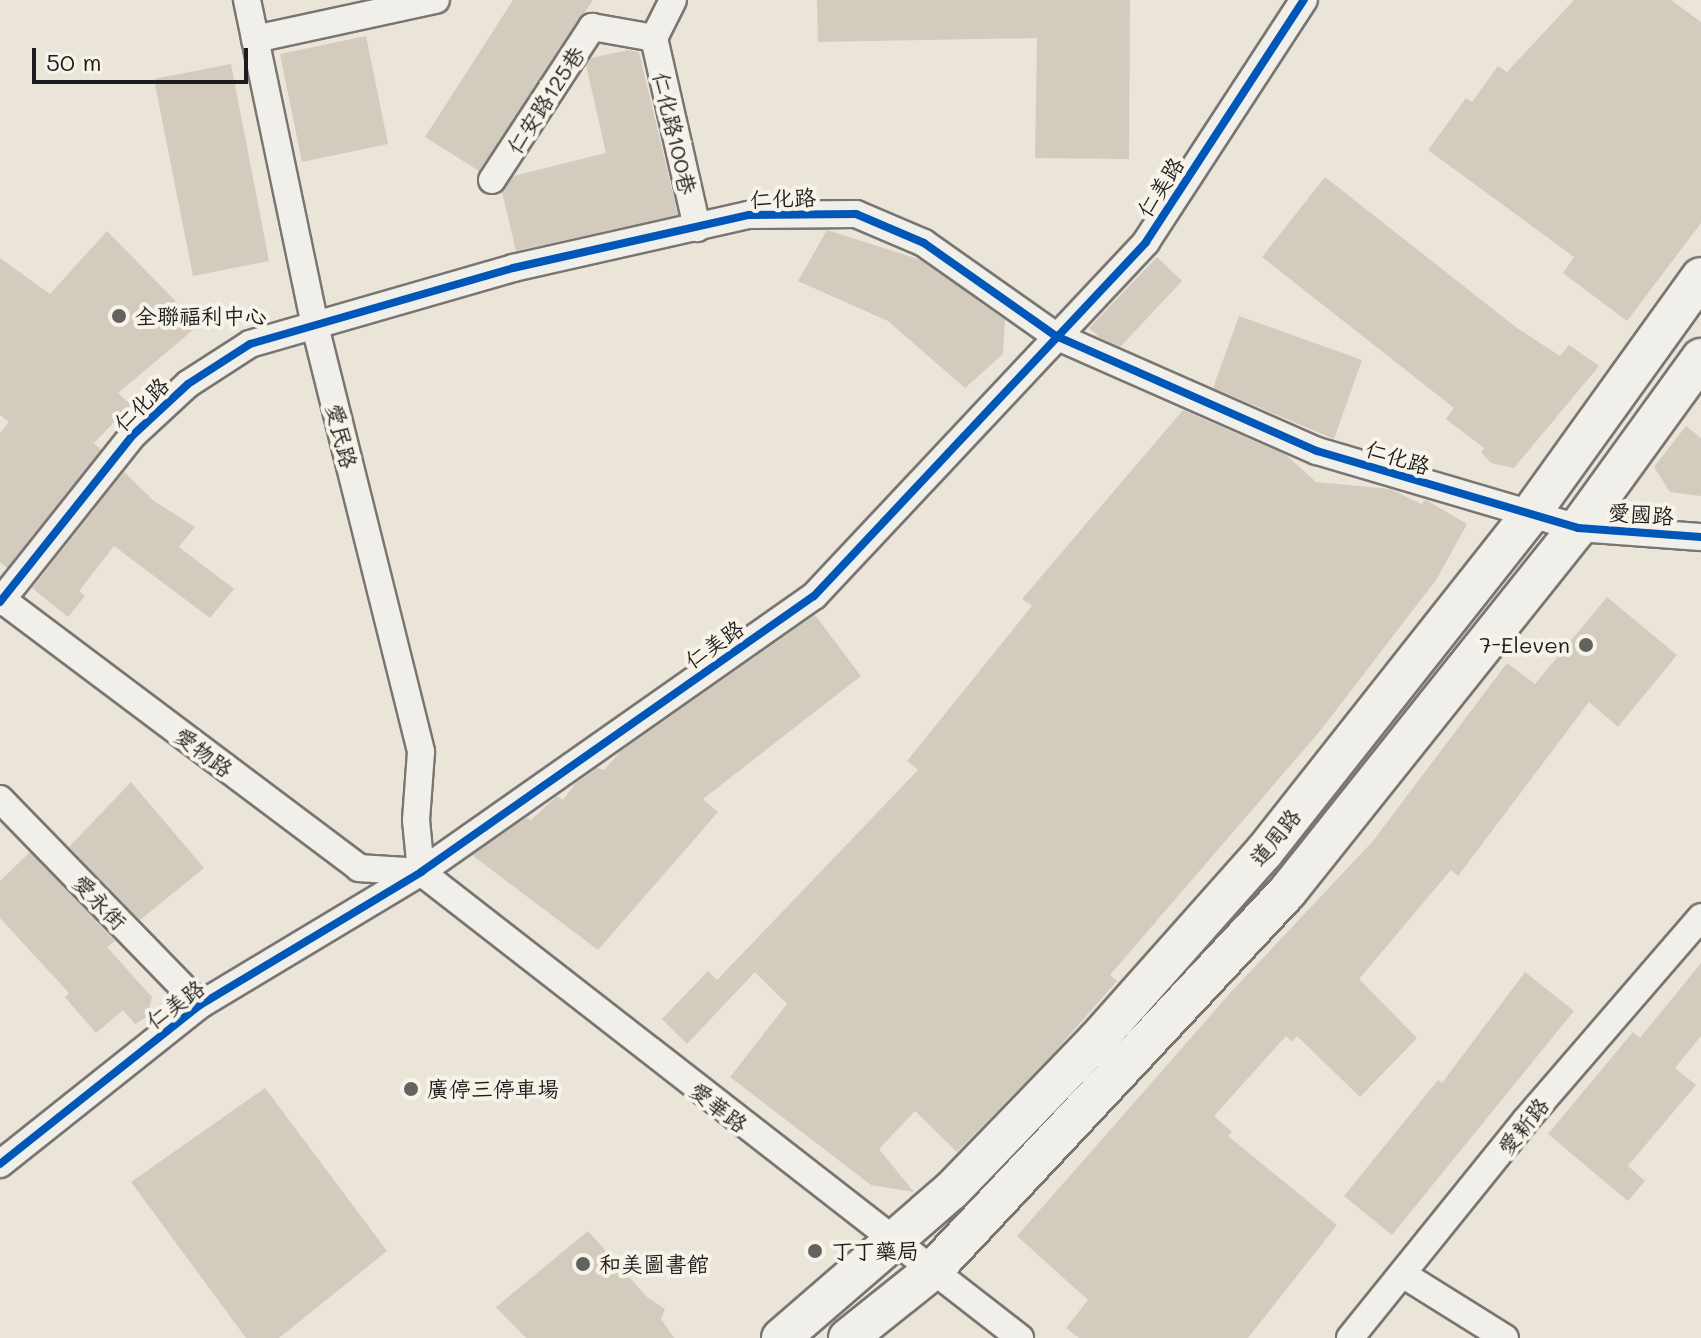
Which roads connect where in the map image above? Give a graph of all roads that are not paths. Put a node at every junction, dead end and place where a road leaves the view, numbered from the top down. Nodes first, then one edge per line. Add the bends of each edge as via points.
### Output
1 (247, 0) edge
2 (436, 0) edge
3 (673, 0) edge
4 (1304, 0) edge
5 (654, 38) junction
6 (255, 39) junction
7 (492, 180) dead end
8 (697, 228) junction
9 (1701, 277) edge
10 (314, 322) junction
11 (1056, 336) junction
12 (1701, 358) edge
13 (1529, 516) junction
14 (1578, 528) junction
15 (1701, 537) edge
16 (0, 600) edge
17 (0, 799) edge
18 (421, 872) junction
19 (1701, 917) edge
20 (200, 1005) junction
21 (0, 1164) edge
22 (894, 1242) junction
23 (933, 1270) junction
24 (1404, 1275) junction
25 (781, 1338) edge
26 (848, 1338) edge
27 (1020, 1338) edge
28 (1350, 1338) edge
29 (1505, 1338) edge

1 - 6 street, 愛民路
2 - 6 street
3 - 5 street
4 - 11 street, 仁美路 via 1146,242
5 - 7 street, 仁安路125巷 via 592,27
5 - 8 street, 仁化路100巷
6 - 10 street, 愛民路
8 - 10 street, 仁化路 via 513,268
8 - 11 street, 仁化路 via 749,215 856,214 924,243
9 - 13 main road, 道周路
10 - 16 street, 仁化路 via 250,344 188,384 133,435
10 - 18 street, 愛民路 via 421,752 416,820
11 - 13 street, 仁化路 via 1317,451
11 - 18 street, 仁美路 via 814,596
12 - 14 main road, 道周路
13 - 14 street, 仁化路
13 - 22 main road, 道周路 via 1264,852 1097,1040
14 - 15 street, 愛國路
14 - 23 main road, 道周路 via 1287,892
16 - 18 street, 愛物路 via 359,868
17 - 20 street, 愛永街
18 - 20 street, 仁美路
18 - 22 street, 愛華路
19 - 24 street, 愛新路 via 1526,1120
20 - 21 street, 仁美路
22 - 23 street, 愛華路
22 - 25 main road, 道周路
23 - 26 main road, 道周路
23 - 27 street, 愛華路
24 - 28 street, 愛新路
24 - 29 street

